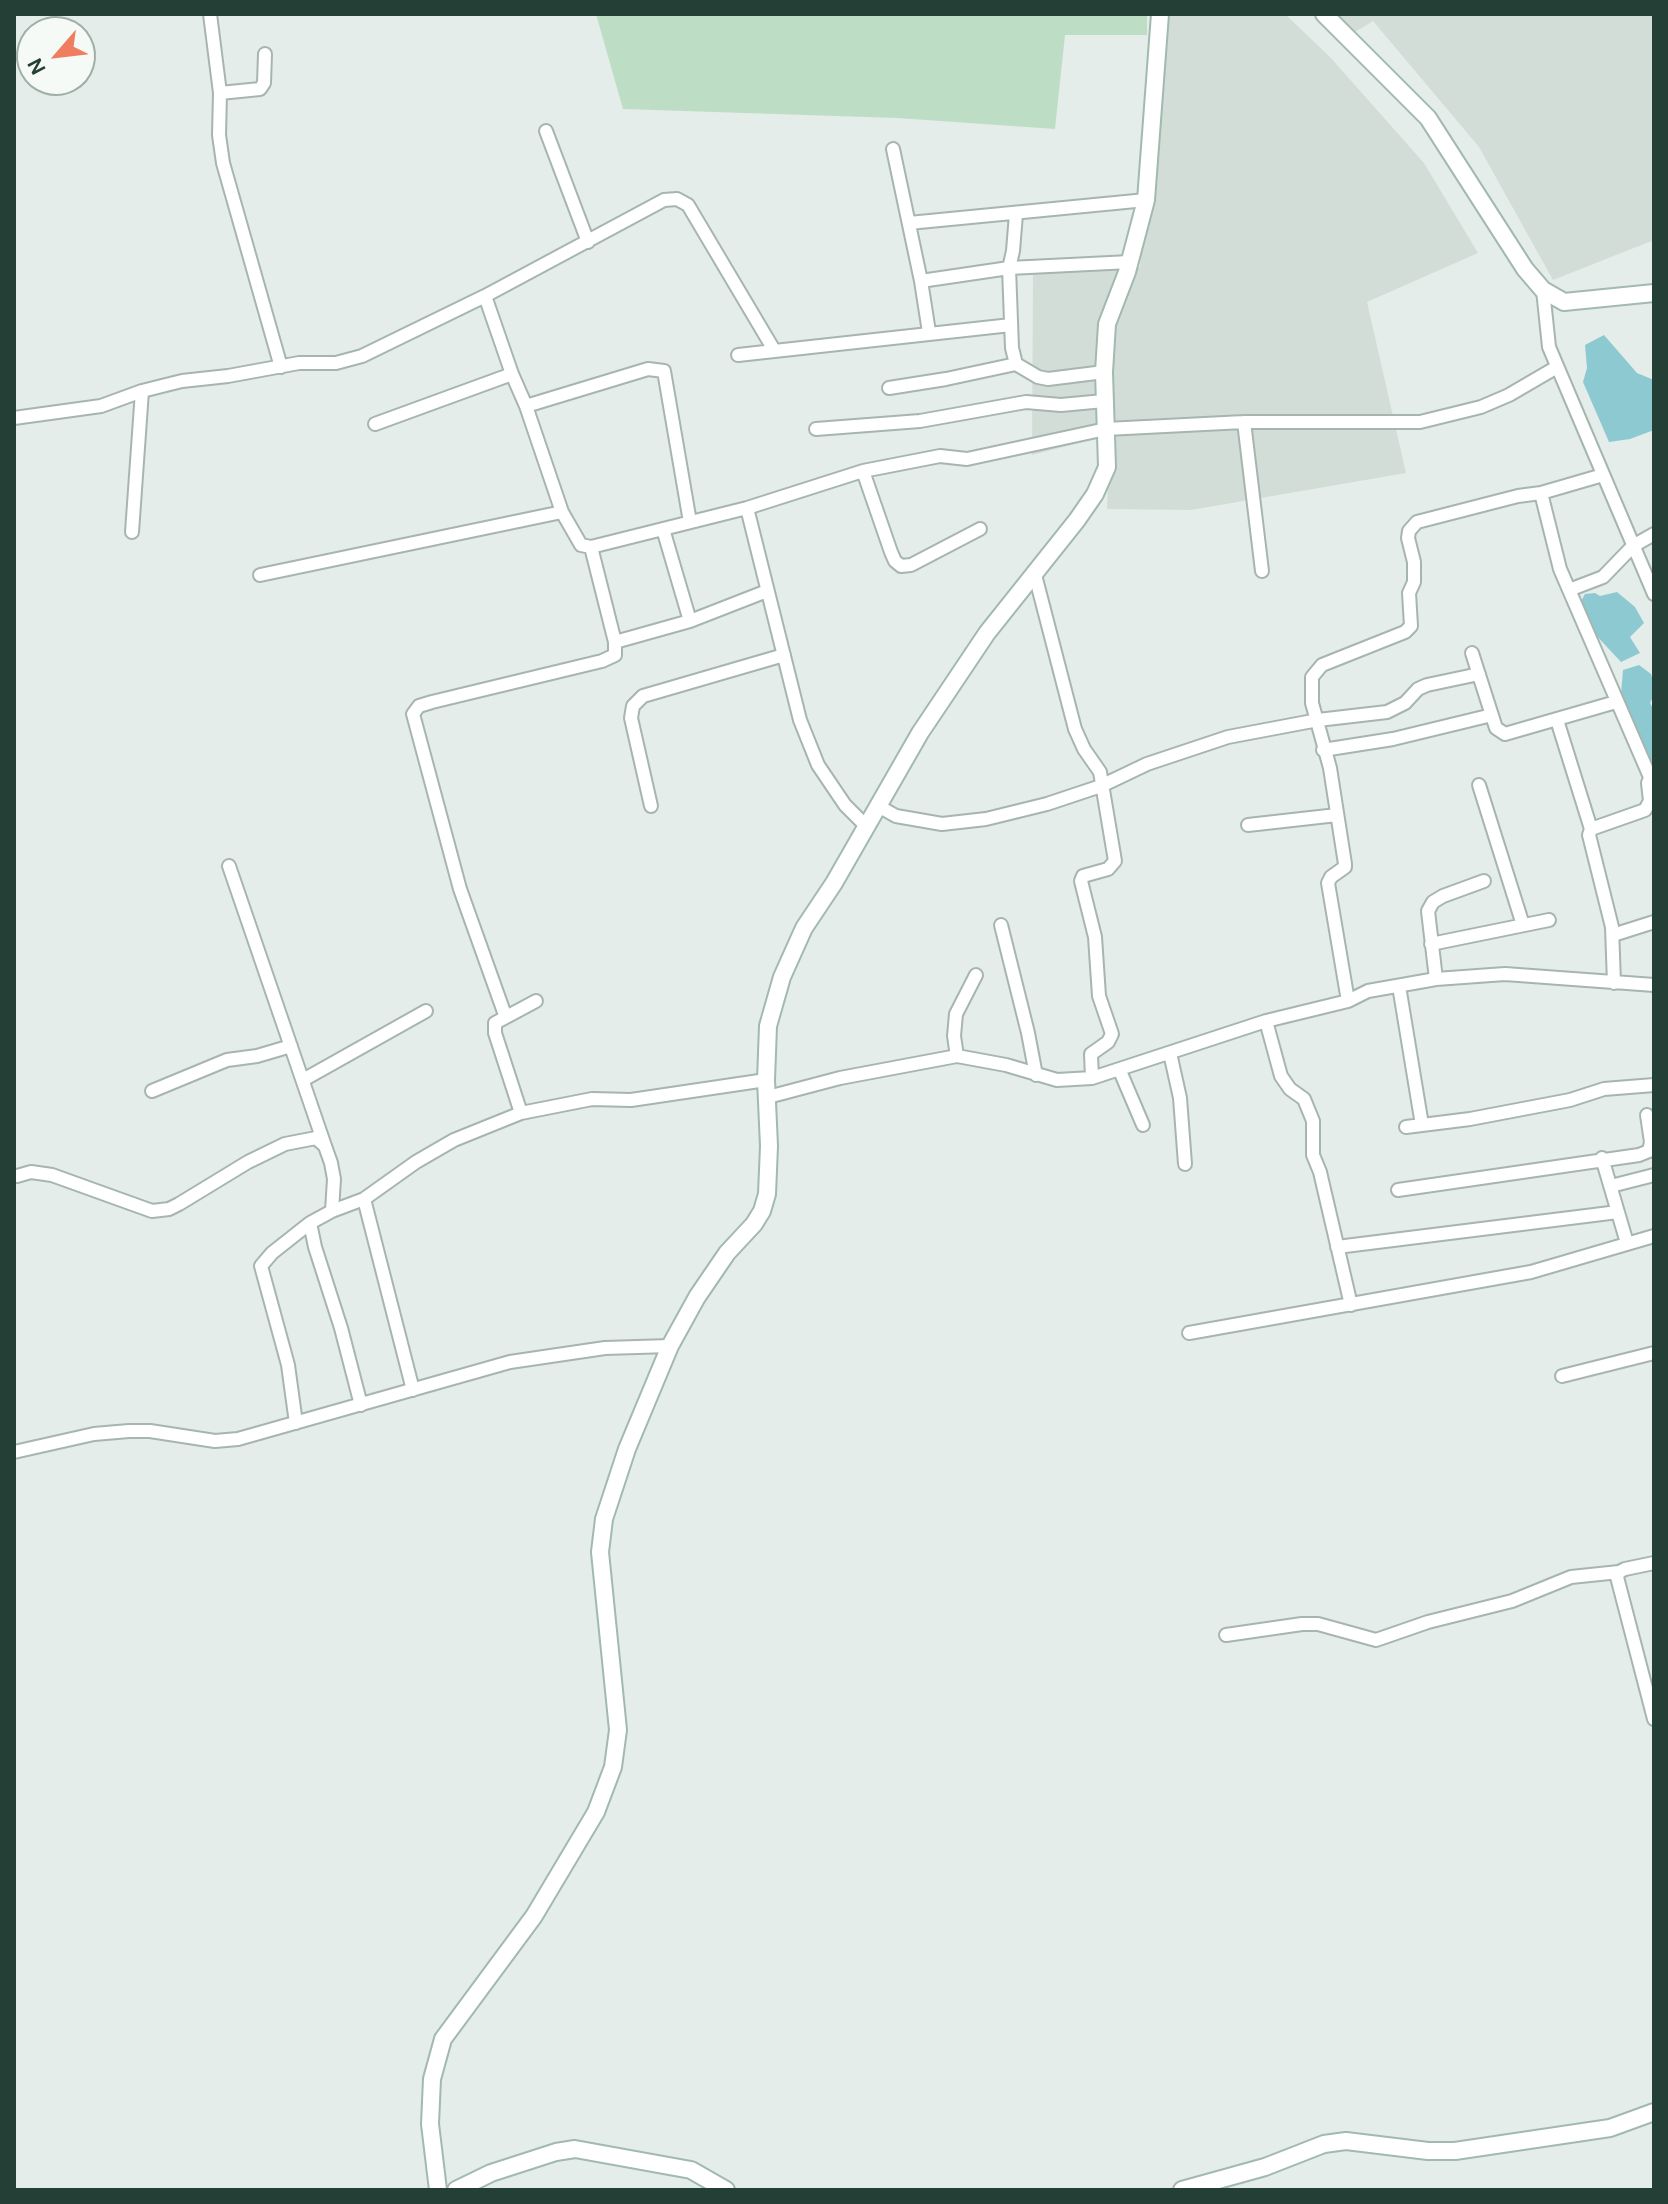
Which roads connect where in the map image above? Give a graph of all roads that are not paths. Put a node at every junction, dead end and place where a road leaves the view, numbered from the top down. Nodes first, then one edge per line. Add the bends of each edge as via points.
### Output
1 (210, 14) edge
2 (1160, 14) edge
3 (1324, 14) edge
4 (265, 54) dead end
5 (220, 93) junction
6 (546, 131) dead end
7 (893, 149) dead end
8 (1146, 200) junction
9 (1016, 214) junction
10 (909, 223) junction
11 (588, 242) junction
12 (1130, 262) junction
13 (1009, 268) junction
14 (921, 281) junction
15 (1543, 290) junction
16 (1654, 293) edge
17 (485, 296) junction
18 (1011, 325) junction
19 (929, 332) junction
20 (774, 350) junction
21 (738, 355) dead end
22 (1016, 364) junction
23 (281, 367) junction
24 (1557, 367) junction
25 (1104, 372) junction
26 (512, 374) junction
27 (889, 388) dead end
28 (142, 391) junction
29 (1104, 401) junction
30 (526, 406) junction
31 (14, 418) edge
32 (1244, 422) junction
33 (375, 424) dead end
34 (816, 429) dead end
35 (1106, 429) junction
36 (863, 471) junction
37 (1603, 475) junction
38 (1541, 493) junction
39 (747, 508) junction
40 (562, 512) junction
41 (690, 522) junction
42 (663, 529) junction
43 (980, 529) dead end
44 (132, 532) dead end
45 (1653, 536) edge
46 (1633, 546) junction
47 (591, 547) junction
48 (1034, 571) junction
49 (1262, 571) dead end
50 (260, 575) dead end
51 (1569, 590) junction
52 (767, 591) junction
53 (1654, 594) edge
54 (690, 621) junction
55 (615, 642) junction
56 (1472, 653) dead end
57 (784, 655) junction
58 (1479, 674) junction
59 (1616, 702) junction
60 (1492, 715) junction
61 (1318, 720) junction
62 (1557, 720) junction
63 (1323, 750) junction
64 (1652, 774) edge
65 (1479, 785) dead end
66 (1101, 786) junction
67 (651, 806) dead end
68 (878, 806) junction
69 (1337, 815) junction
70 (1248, 825) dead end
71 (866, 826) junction
72 (1591, 829) junction
73 (229, 866) dead end
74 (1484, 881) dead end
75 (1549, 920) dead end
76 (1654, 922) edge
77 (1001, 925) dead end
78 (1523, 925) junction
79 (1613, 935) junction
80 (1431, 944) junction
81 (976, 975) dead end
82 (1436, 979) junction
83 (1614, 983) junction
84 (1654, 985) edge
85 (1399, 986) junction
86 (536, 1001) dead end
87 (1348, 1001) junction
88 (426, 1011) dead end
89 (505, 1015) junction
90 (1266, 1021) junction
91 (291, 1046) junction
92 (1170, 1053) junction
93 (957, 1056) junction
94 (1120, 1071) junction
95 (1036, 1075) junction
96 (1092, 1078) junction
97 (303, 1080) junction
98 (1654, 1085) edge
99 (767, 1089) junction
100 (152, 1091) dead end
101 (521, 1113) junction
102 (1647, 1115) dead end
103 (1143, 1125) dead end
104 (1422, 1125) junction
105 (1406, 1127) dead end
106 (1653, 1142) edge
107 (325, 1146) junction
108 (1602, 1158) junction
109 (1185, 1164) dead end
110 (1654, 1175) edge
111 (17, 1176) dead end
112 (1611, 1186) junction
113 (1398, 1190) dead end
114 (364, 1199) junction
115 (332, 1211) junction
116 (1618, 1212) junction
117 (310, 1223) junction
118 (1654, 1236) edge
119 (1627, 1243) junction
120 (1337, 1247) junction
121 (1351, 1305) junction
122 (1189, 1333) dead end
123 (670, 1346) junction
124 (1654, 1353) edge
125 (1562, 1376) dead end
126 (413, 1390) junction
127 (361, 1405) junction
128 (296, 1423) junction
129 (14, 1452) edge
130 (1654, 1563) edge
131 (1619, 1572) junction
132 (1226, 1635) dead end
133 (1650, 1689) edge
134 (1654, 1719) edge
135 (1654, 2112) edge
136 (438, 2190) edge
137 (456, 2190) edge
138 (726, 2190) edge
139 (1182, 2190) edge

1 - 5 street
2 - 8 street
3 - 15 street via 1428,118
4 - 5 street via 260,89
5 - 23 street via 223,163
6 - 11 street
7 - 10 street
8 - 9 street
8 - 12 street
9 - 10 street
9 - 13 street
10 - 14 street
11 - 17 street
11 - 20 street via 664,200 688,205
12 - 13 street
12 - 25 street via 1107,324
13 - 14 street
13 - 18 street
14 - 19 street
15 - 16 street via 1564,302
15 - 24 street via 1549,347
17 - 23 street via 362,356
17 - 26 street
18 - 19 street
18 - 22 street
19 - 20 street
20 - 21 street
22 - 25 street via 1048,379
22 - 27 street
23 - 28 street
24 - 32 street via 1481,407 1420,422
24 - 37 street
25 - 29 street
26 - 30 street
26 - 33 street
28 - 31 street via 101,406
28 - 44 street
29 - 34 street via 1026,402 920,421
29 - 35 street
30 - 40 street
30 - 41 street via 648,369 664,371
32 - 35 street
32 - 49 street
35 - 36 street via 967,459 940,456
35 - 48 street via 1107,467 1095,494
36 - 39 street
36 - 43 street via 891,552 901,566
37 - 38 street
37 - 46 street
38 - 51 street
38 - 61 street via 1411,527 1411,626 1317,669 1310,690
39 - 41 street
39 - 52 street
40 - 47 street via 581,545
40 - 50 street
41 - 42 street
42 - 47 street
42 - 54 street
45 - 46 street
46 - 51 street via 1603,577
46 - 53 street
47 - 55 street
48 - 66 street via 1075,729 1100,772
48 - 68 street via 920,733
51 - 59 street
52 - 54 street
52 - 57 street
54 - 55 street
55 - 89 street via 615,655 602,661 432,702 413,714 460,889
56 - 58 street
57 - 67 street via 643,696 633,706 631,718
57 - 71 street via 818,765
58 - 60 street
58 - 61 street via 1427,685 1387,712
59 - 62 street
59 - 64 street
60 - 62 street via 1496,728 1505,734
60 - 63 street
61 - 63 street
61 - 66 street via 1228,737
62 - 72 street
63 - 69 street
64 - 72 street via 1645,810
65 - 78 street
66 - 68 street via 962,823 896,816
66 - 96 street via 1115,861 1081,881 1095,937 1099,996 1112,1034 1091,1054
68 - 71 street
69 - 70 street
69 - 87 street via 1345,867 1328,883
71 - 99 street via 804,928 782,977 768,1026
72 - 79 street
73 - 91 street
74 - 80 street via 1433,902 1428,911
75 - 78 street
76 - 79 street
77 - 95 street
78 - 80 street
79 - 83 street
80 - 82 street
81 - 93 street via 956,1014
82 - 83 street via 1505,974
82 - 85 street
83 - 84 street
85 - 87 street
85 - 104 street
86 - 89 street
87 - 90 street
88 - 97 street
89 - 101 street via 495,1023 495,1033
90 - 92 street
90 - 120 street via 1281,1076 1304,1099 1313,1121 1313,1155
91 - 97 street
91 - 100 street via 227,1060
92 - 94 street
92 - 109 street
93 - 95 street
93 - 99 street
94 - 96 street
94 - 103 street
95 - 96 street
97 - 107 street
98 - 104 street via 1604,1089 1570,1100
99 - 101 street via 592,1099
99 - 123 street via 767,1194 762,1211 705,1286
101 - 114 street via 454,1140
102 - 106 street
104 - 105 street
106 - 108 street via 1639,1155
107 - 111 street via 316,1138 285,1144 179,1204 152,1211 52,1175
107 - 115 street via 334,1179
108 - 112 street
108 - 113 street
110 - 112 street
112 - 116 street
114 - 115 street
114 - 126 street
115 - 117 street
116 - 119 street
116 - 120 street
117 - 127 street
117 - 128 street via 261,1266 288,1365
118 - 119 street
119 - 121 street via 1531,1272
120 - 121 street
121 - 122 street
123 - 126 street via 605,1348 510,1362
123 - 136 street via 604,1519 600,1552 618,1730 613,1767 596,1812 534,1916 443,2039 432,2079 430,2124
124 - 125 street
126 - 127 street
127 - 128 street
128 - 129 street via 238,1439 129,1431
130 - 131 street
131 - 132 street via 1571,1577 1512,1601 1376,1640 1318,1624
131 - 133 street
133 - 134 street
135 - 139 street via 1610,2128 1455,2151 1346,2141 1324,2144
137 - 138 street via 491,2173 575,2149 691,2170

